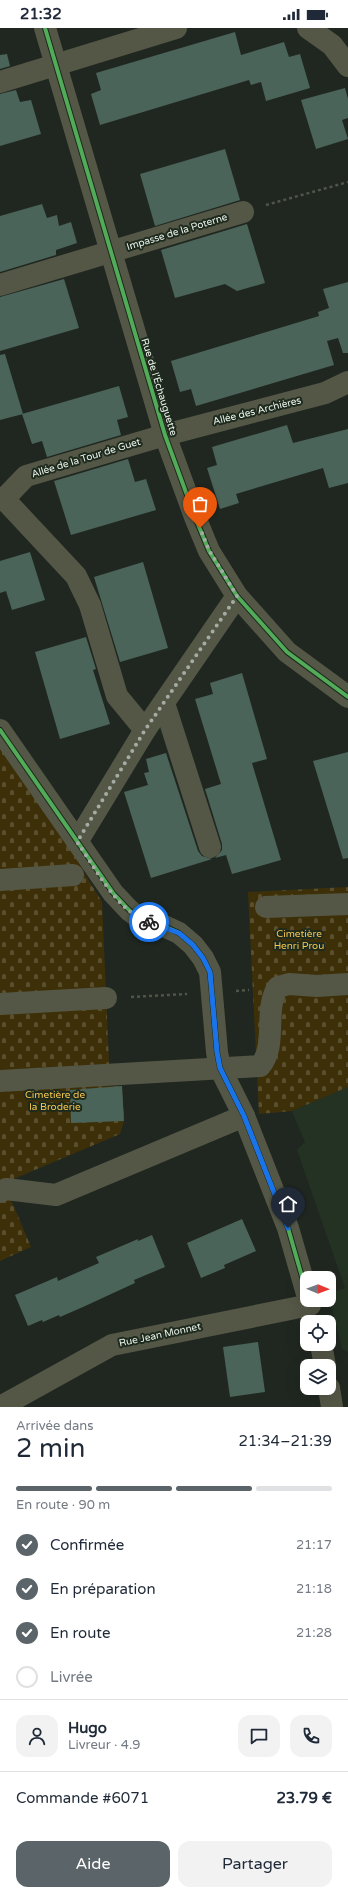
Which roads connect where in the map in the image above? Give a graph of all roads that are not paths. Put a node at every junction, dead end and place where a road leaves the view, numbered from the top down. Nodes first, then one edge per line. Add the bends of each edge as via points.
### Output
1 (45, 28) edge
2 (176, 28) edge
3 (308, 28) edge
4 (55, 66) junction
5 (348, 66) edge
6 (0, 82) edge
7 (243, 212) road end
8 (110, 252) junction
9 (0, 285) edge
10 (348, 382) edge
11 (165, 435) junction
12 (237, 596) junction
13 (348, 697) edge
14 (164, 703) junction
15 (0, 730) edge
16 (145, 730) junction
17 (77, 842) junction
18 (210, 847) dead end
19 (73, 875) dead end
20 (0, 880) edge
21 (348, 904) edge
22 (266, 907) dead end
23 (348, 984) edge
24 (106, 998) road end
25 (0, 1004) edge
26 (220, 1068) junction
27 (0, 1081) edge
28 (244, 1116) junction
29 (0, 1192) edge
30 (300, 1271) edge
31 (300, 1307) edge
32 (330, 1395) edge
33 (0, 1407) edge
34 (332, 1407) edge

1 - 4 street, Rue de l'Échauguette
2 - 4 street
3 - 5 street via 332,45
4 - 6 street
4 - 8 street, Rue de l'Échauguette
7 - 8 street, Impasse de la Poterne
8 - 9 street, Impasse de la Poterne
8 - 11 street, Rue de l'Échauguette
10 - 11 street, Allée des Archières via 326,393
11 - 12 street, Rue de l'Échauguette via 209,550
11 - 16 street, Allée de la Tour de Guet via 26,476 4,499 76,576 90,605 118,696
12 - 13 street, Rue de l'Échauguette via 287,652
12 - 14 street
14 - 16 street
14 - 18 street
15 - 17 street
16 - 17 street
17 - 26 street via 113,894 129,910 142,920 179,933 203,958 210,972
19 - 20 street
21 - 22 street
23 - 26 street via 290,984 278,987 263,1063 260,1066
24 - 25 street
26 - 27 street
26 - 28 street
28 - 29 street via 56,1195 6,1189
28 - 30 street via 288,1228
31 - 33 street, Rue Jean Monnet via 112,1345
32 - 34 street

